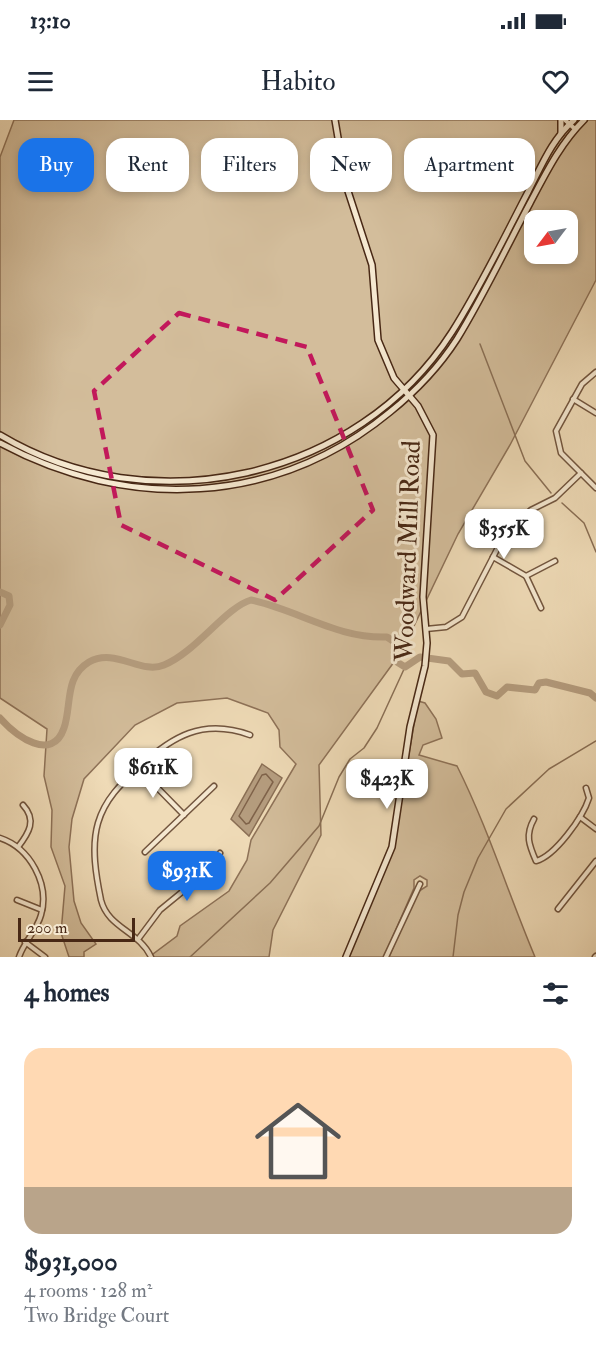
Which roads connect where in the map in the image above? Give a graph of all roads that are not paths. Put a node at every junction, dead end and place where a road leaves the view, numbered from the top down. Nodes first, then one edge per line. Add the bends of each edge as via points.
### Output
1 (335, 120) edge
2 (584, 120) edge
3 (567, 121) edge
4 (575, 129) junction
5 (596, 372) edge
6 (418, 375) junction
7 (394, 378) junction
8 (426, 379) junction
9 (403, 391) junction
10 (408, 396) junction
11 (573, 399) junction
12 (390, 401) junction
13 (418, 406) junction
14 (596, 413) edge
15 (379, 421) junction
16 (0, 435) edge
17 (0, 443) edge
18 (581, 473) junction
19 (596, 488) edge
20 (493, 557) junction
21 (555, 561) dead end
22 (526, 576) junction
23 (541, 608) dead end
24 (426, 629) junction
25 (250, 735) dead end
26 (138, 768) junction
27 (214, 786) dead end
28 (586, 788) dead end
29 (23, 805) dead end
30 (184, 815) junction
31 (580, 817) junction
32 (534, 819) dead end
33 (596, 829) edge
34 (0, 838) edge
35 (18, 847) junction
36 (145, 852) dead end
37 (220, 853) dead end
38 (596, 861) edge
39 (420, 884) dead end
40 (17, 900) dead end
41 (558, 909) dead end
42 (42, 910) junction
43 (139, 939) junction
44 (25, 942) junction
45 (19, 957) edge
46 (45, 957) edge
47 (151, 957) edge
48 (346, 957) edge
49 (386, 957) edge

1 - 7 main road, Woodward Mill Road via 346,185 372,266 378,340
2 - 4 main road
3 - 4 street
3 - 6 main road via 452,331
4 - 8 main road via 557,153 457,339
5 - 11 street
6 - 7 main road via 403,383
6 - 9 main road
7 - 9 main road, Woodward Mill Road
7 - 12 main road via 396,391
8 - 10 main road
8 - 13 main road via 418,391
9 - 10 main road, Woodward Mill Road
9 - 12 main road
10 - 13 main road, Woodward Mill Road
10 - 15 main road
11 - 14 street
11 - 18 street via 556,431 556,443
12 - 16 main road via 347,434 309,454 225,479 168,483 108,476 58,462
13 - 15 main road via 404,405
13 - 24 main road, Woodward Mill Road via 433,435 423,597
15 - 17 main road via 312,461 271,476 226,486 178,490 130,488 83,479 37,464
18 - 19 street
18 - 20 street via 555,498 517,520
20 - 22 street
20 - 24 street via 462,617 446,627
21 - 22 street
22 - 23 street
24 - 48 main road, Woodward Mill Road via 426,663 410,727 392,847
25 - 26 street via 218,729 193,732 164,745
26 - 30 street
26 - 43 street via 105,805 94,852 105,909 117,924
27 - 30 street
28 - 31 street via 589,798
29 - 35 street via 30,815 30,829
30 - 36 street
31 - 32 street via 554,850 536,861 528,830
31 - 33 street
34 - 35 street
35 - 42 street via 36,871
37 - 43 street via 195,881 160,910
38 - 41 street
39 - 49 street
40 - 42 street
42 - 44 street
43 - 47 street
44 - 45 street
44 - 46 street

